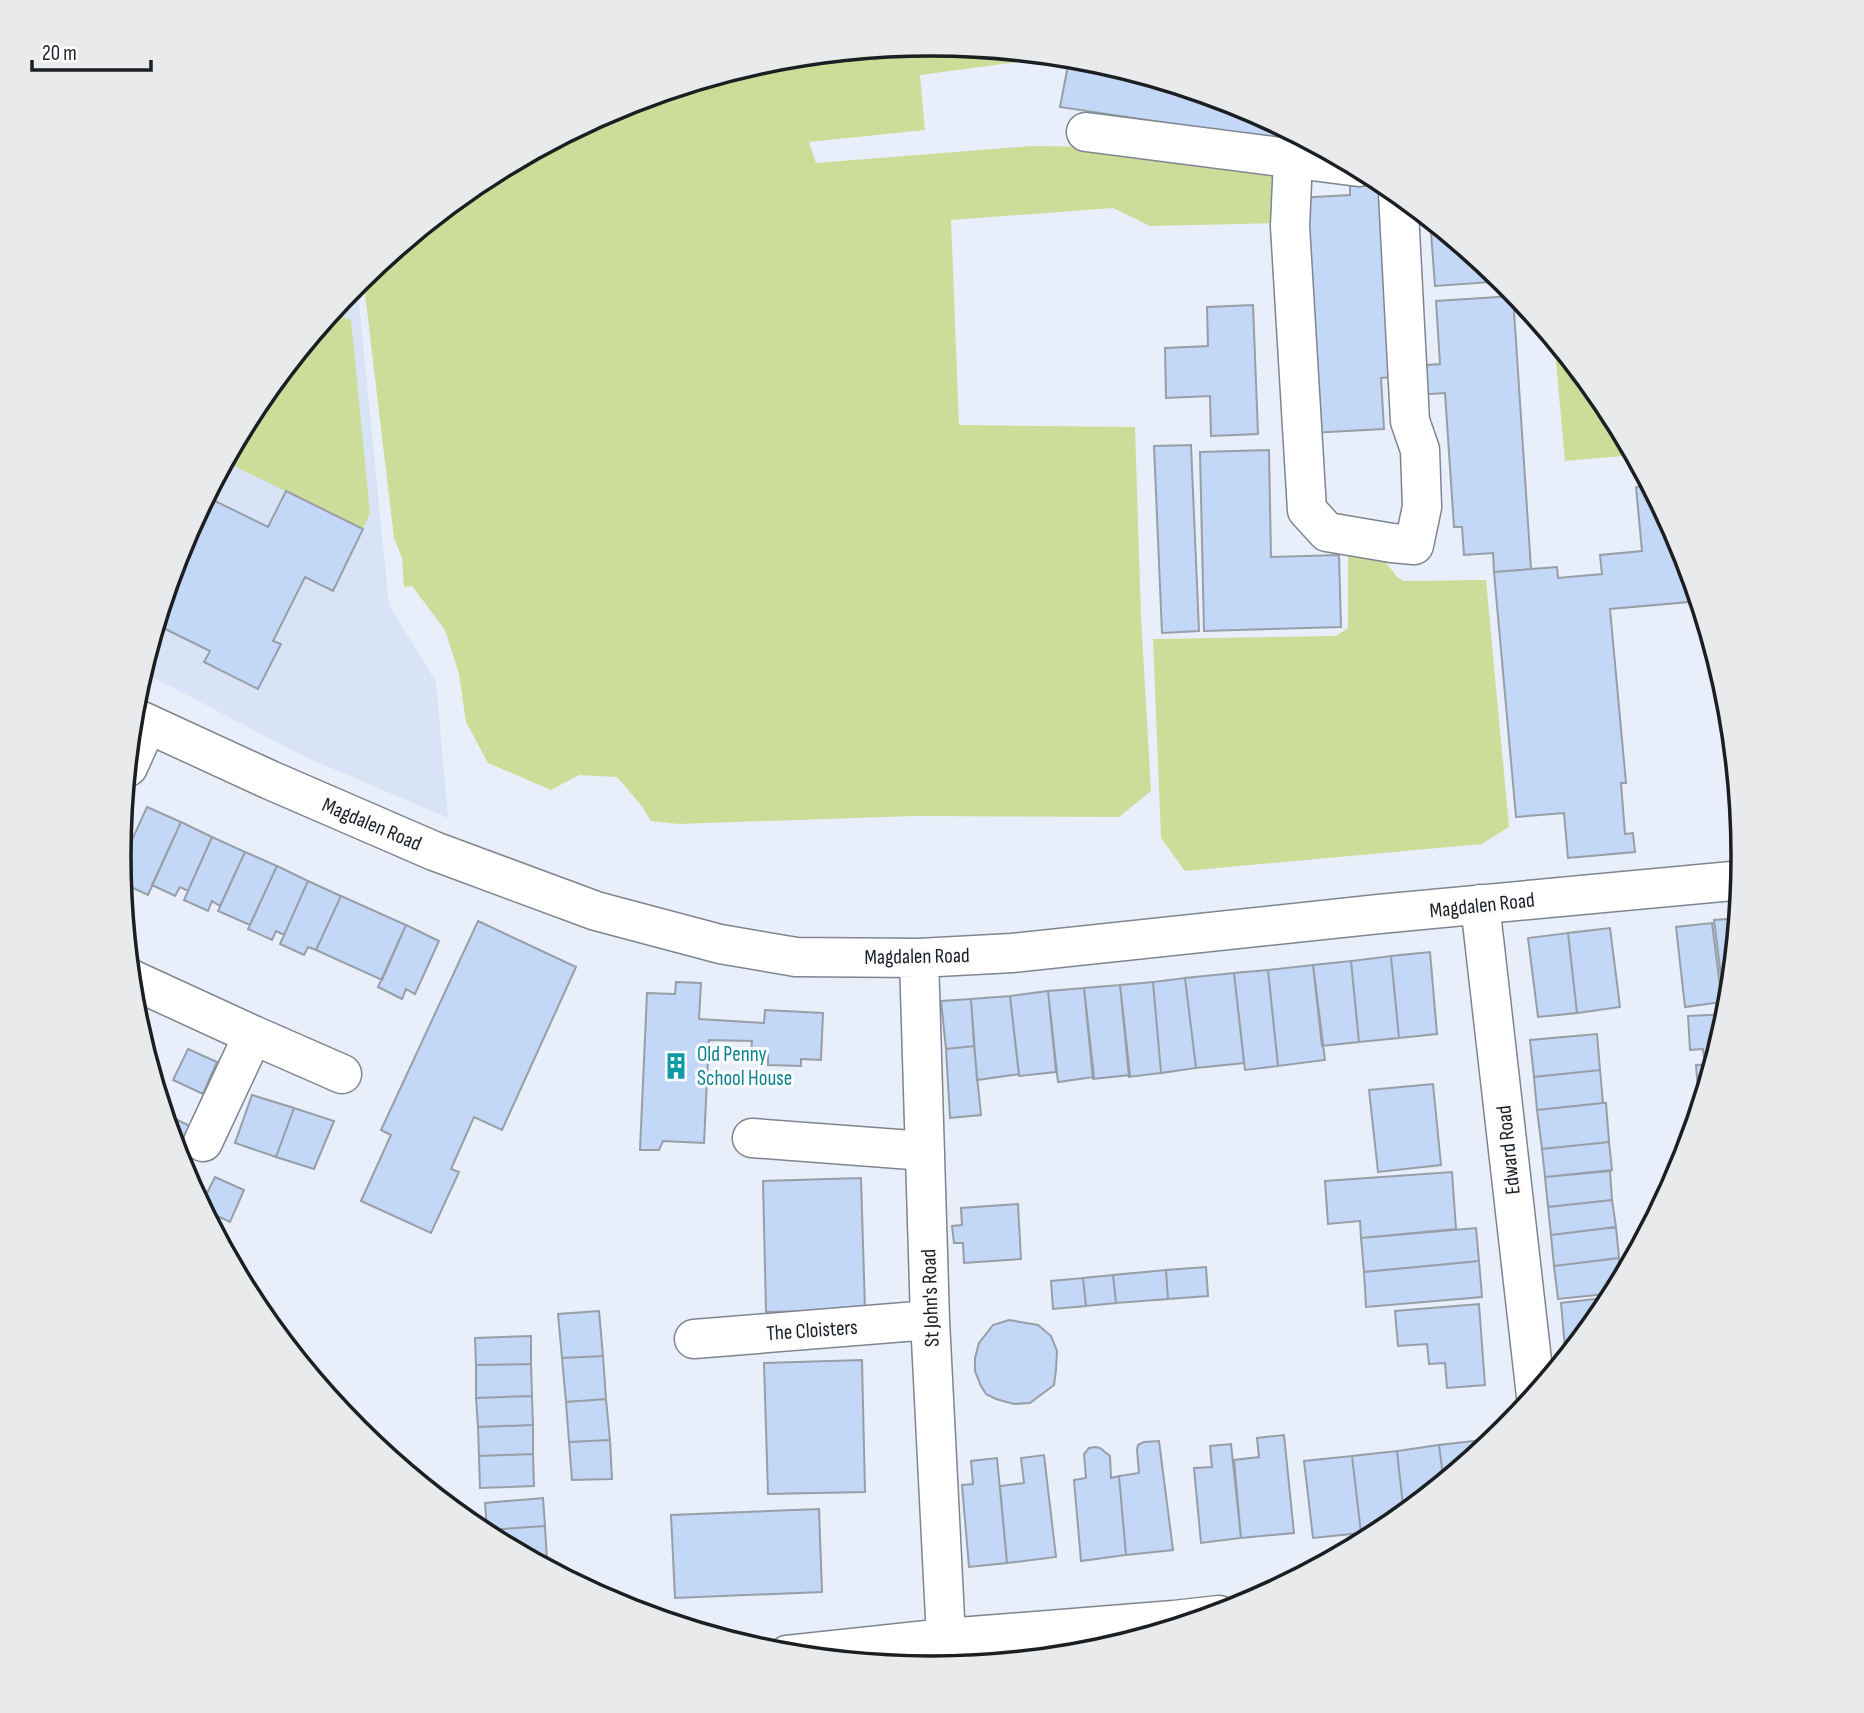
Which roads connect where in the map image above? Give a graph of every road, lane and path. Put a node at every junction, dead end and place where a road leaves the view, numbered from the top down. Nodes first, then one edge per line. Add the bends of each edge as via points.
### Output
1 (1086, 132) dead end
2 (1293, 160) junction
3 (1334, 164) edge
4 (1399, 207) edge
5 (143, 722) edge
6 (1732, 881) edge
7 (1480, 905) junction
8 (919, 958) junction
9 (142, 984) edge
10 (253, 1035) junction
11 (341, 1074) dead end
12 (752, 1138) dead end
13 (203, 1142) dead end
14 (925, 1151) junction
15 (930, 1320) junction
16 (694, 1339) dead end
17 (1535, 1383) edge
18 (1150, 1627) edge
19 (959, 1647) edge
20 (850, 1652) edge

1 - 2 street
2 - 3 street
2 - 4 street via 1290,226 1307,510 1327,532 1414,545 1423,506 1421,461 1410,421
5 - 8 street, Magdalen Road via 434,851 596,911 720,944 796,957
6 - 7 street, Magdalen Road
7 - 8 street, Magdalen Road via 1012,953
7 - 17 street, Edward Road
8 - 14 street, St John's Road
9 - 10 street
10 - 11 street
10 - 13 street
12 - 14 street
14 - 15 street, St John's Road
15 - 16 street, The Cloisters
15 - 19 street, St John's Road
18 - 19 street
19 - 20 street

